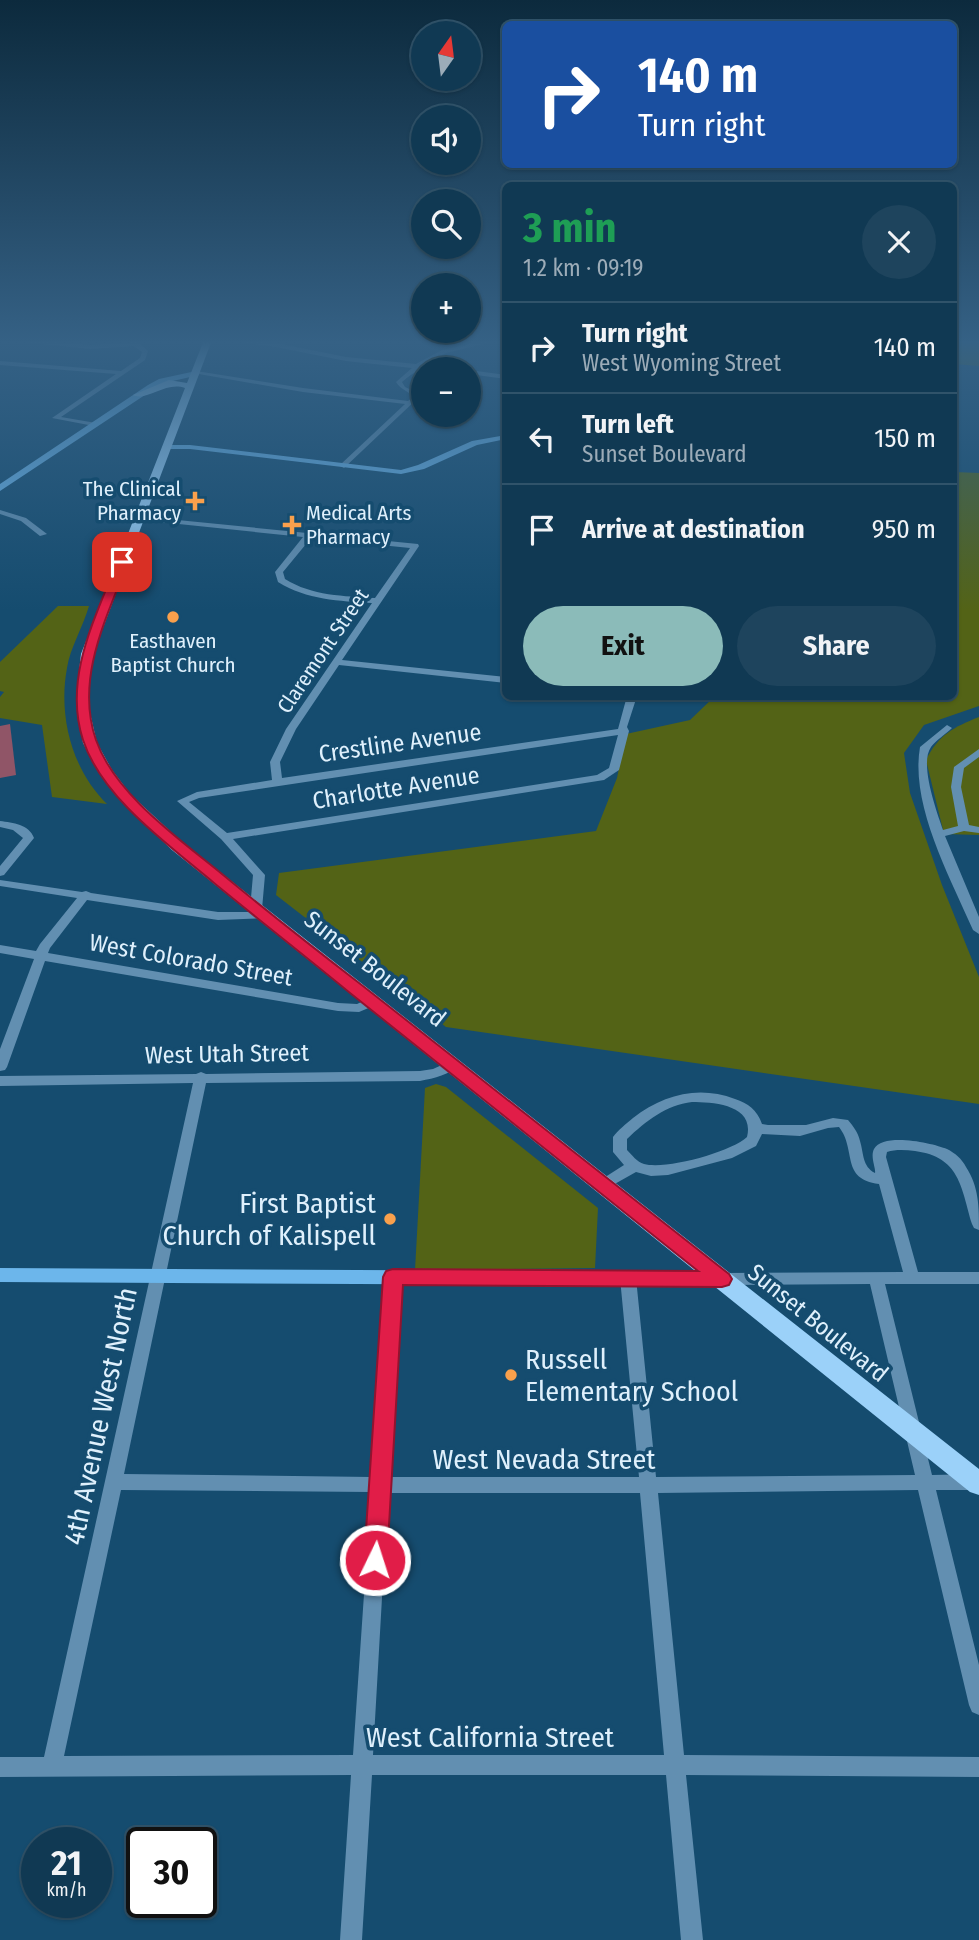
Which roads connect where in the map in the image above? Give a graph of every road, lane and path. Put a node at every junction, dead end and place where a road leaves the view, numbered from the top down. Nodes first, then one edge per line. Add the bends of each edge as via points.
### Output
1 (84, 431) edge
2 (173, 431) edge
3 (382, 431) edge
4 (502, 438) edge
5 (166, 447) junction
6 (344, 466) junction
7 (0, 488) edge
8 (0, 512) edge
9 (140, 518) junction
10 (43, 534) dead end
11 (309, 535) junction
12 (415, 546) joint
13 (377, 601) junction
14 (335, 662) junction
15 (502, 680) edge
16 (631, 700) edge
17 (947, 728) dead end
18 (624, 731) junction
19 (979, 752) edge
20 (277, 782) junction
21 (0, 824) edge
22 (964, 828) junction
23 (979, 830) edge
24 (940, 834) junction
25 (225, 837) junction
26 (0, 873) edge
27 (0, 883) edge
28 (86, 894) junction
29 (261, 913) junction
30 (979, 930) edge
31 (0, 949) edge
32 (41, 956) junction
33 (374, 1002) junction
34 (453, 1064) junction
35 (0, 1067) edge
36 (201, 1077) junction
37 (0, 1081) edge
38 (756, 1127) junction
39 (634, 1166) junction
40 (885, 1180) junction
41 (604, 1185) junction
42 (979, 1224) edge
43 (0, 1275) edge
44 (158, 1276) junction
45 (393, 1277) junction
46 (628, 1278) junction
47 (876, 1278) junction
48 (912, 1278) junction
49 (979, 1278) edge
50 (722, 1279) junction
51 (916, 1435) junction
52 (112, 1482) junction
53 (380, 1483) junction
54 (926, 1483) junction
55 (978, 1483) edge
56 (650, 1485) junction
57 (979, 1704) edge
58 (363, 1765) junction
59 (676, 1765) junction
60 (0, 1767) edge
61 (52, 1767) junction
62 (979, 1767) edge
63 (351, 1940) edge
64 (692, 1940) edge

1 - 7 street
2 - 5 main road, Sunset Boulevard
3 - 6 street
4 - 6 street via 466,446 410,471
5 - 6 street
5 - 9 main road, Sunset Boulevard
8 - 10 street via 29,521
9 - 11 street
9 - 29 main road, Sunset Boulevard via 88,654 82,684 90,741 124,795
11 - 12 street
11 - 13 street via 279,572 281,580 312,594
12 - 13 street, Claremont Street
13 - 14 street, Claremont Street
14 - 15 street
14 - 20 street, Claremont Street via 282,746 275,762
16 - 18 street
17 - 24 street via 925,747 921,765
18 - 20 street, Crestline Avenue
18 - 25 street, Charlotte Avenue via 611,773 574,783
19 - 22 street via 959,768 956,787
20 - 25 street, Crestline Avenue via 182,801
21 - 26 street via 22,830 29,838
22 - 23 street
22 - 24 street
24 - 30 street
25 - 29 street via 259,875
27 - 28 street
28 - 29 street via 218,916
28 - 32 street
29 - 33 main road, Sunset Boulevard
31 - 32 street, West Colorado Street
32 - 33 street, West Colorado Street via 338,1007 359,1008
32 - 35 street
33 - 34 main road, Sunset Boulevard
34 - 36 street, West Utah Street via 420,1076
34 - 41 main road, Sunset Boulevard
36 - 37 street, West Utah Street
36 - 44 street, 4th Avenue West North
38 - 39 street via 752,1141 733,1151 661,1172
38 - 39 street via 752,1114 740,1105 683,1098 644,1117 620,1138 620,1152
38 - 40 street via 804,1130 827,1121 844,1123 851,1132 861,1172
39 - 41 street
40 - 42 street via 879,1152 884,1147 943,1151 962,1171
40 - 48 street
41 - 50 main road, Sunset Boulevard
43 - 44 street
44 - 45 street
44 - 52 street, 4th Avenue West North
45 - 46 street
45 - 53 street
46 - 50 street
46 - 56 street
47 - 48 street
47 - 50 street
47 - 51 street
48 - 49 street
50 - 51 main road, Sunset Boulevard
51 - 54 street
51 - 55 main road, Sunset Boulevard
52 - 53 street, West Nevada Street
52 - 61 street, 4th Avenue West North
53 - 56 street, West Nevada Street
53 - 58 street
54 - 55 street, West Nevada Street
54 - 56 street, West Nevada Street
54 - 57 street
56 - 59 street
58 - 59 street, West California Street
58 - 61 street, West California Street
58 - 63 street
59 - 62 street, West California Street
59 - 64 street
60 - 61 street, West California Street

